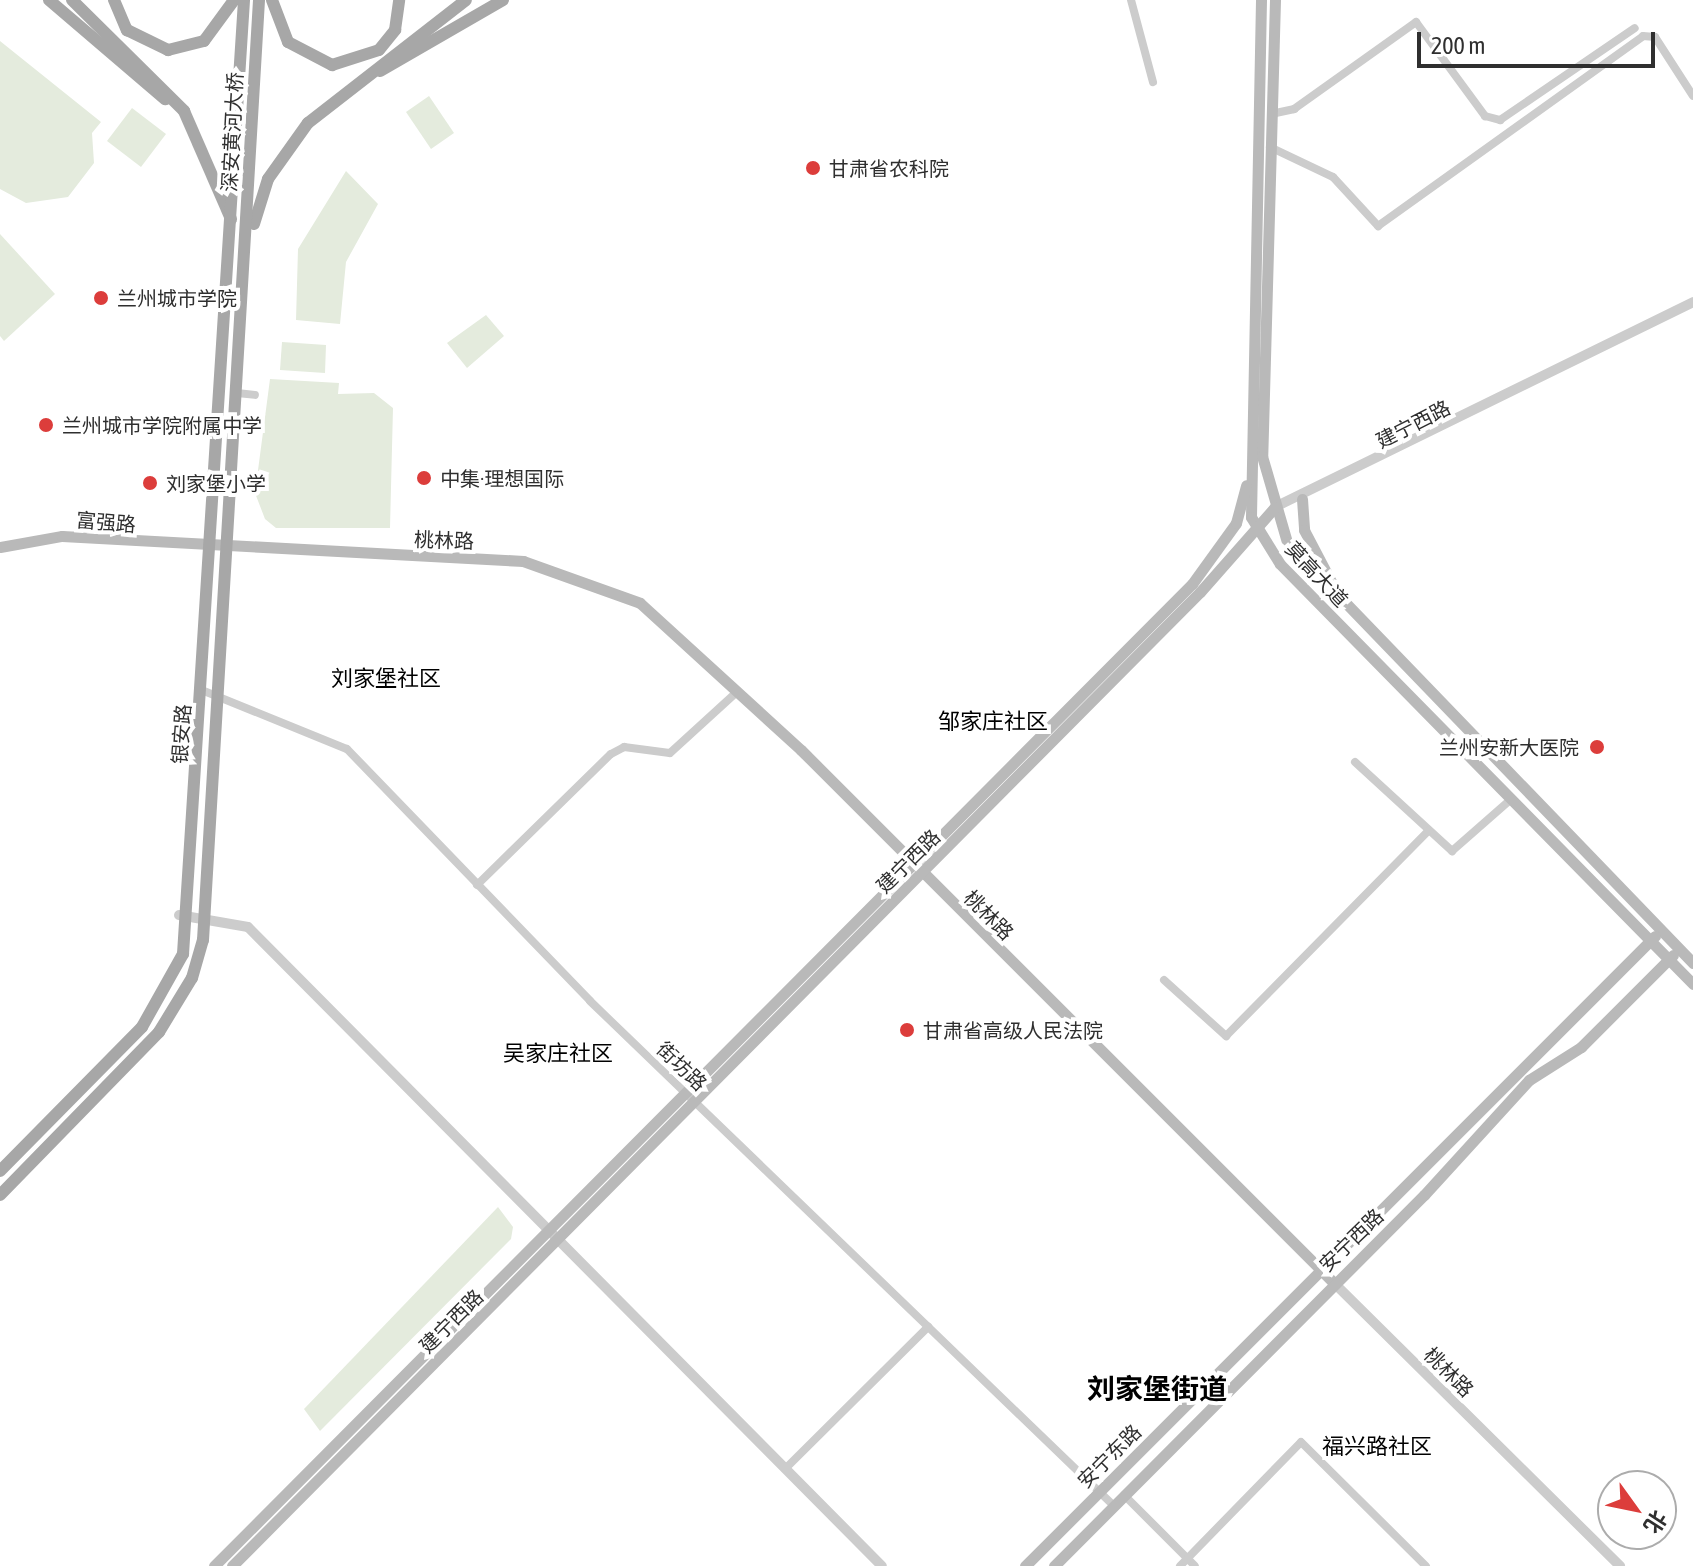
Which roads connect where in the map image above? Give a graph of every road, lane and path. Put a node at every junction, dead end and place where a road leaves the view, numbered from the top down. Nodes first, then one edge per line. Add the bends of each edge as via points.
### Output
1 (49, 0) edge
2 (72, 0) edge
3 (114, 0) edge
4 (234, 0) edge
5 (244, 0) edge
6 (259, 0) edge
7 (272, 0) edge
8 (399, 0) edge
9 (466, 0) edge
10 (503, 0) edge
11 (1131, 0) edge
12 (1261, 0) edge
13 (1275, 0) edge
14 (1635, 28) dead end
15 (1153, 82) dead end
16 (1693, 96) edge
17 (333, 100) junction
18 (1271, 114) junction
19 (199, 137) junction
20 (1270, 147) junction
21 (235, 231) junction
22 (245, 267) junction
23 (1693, 302) edge
24 (237, 393) junction
25 (255, 395) dead end
26 (1246, 485) junction
27 (1302, 499) junction
28 (1275, 507) junction
29 (1254, 522) junction
30 (1236, 523) junction
31 (0, 547) edge
32 (210, 547) junction
33 (227, 548) junction
34 (1340, 601) junction
35 (204, 691) junction
36 (738, 691) junction
37 (221, 697) junction
38 (1355, 762) dead end
39 (1510, 800) junction
40 (1429, 830) junction
41 (918, 870) junction
42 (477, 885) junction
43 (184, 916) junction
44 (207, 919) junction
45 (1660, 930) junction
46 (1650, 941) junction
47 (1693, 947) edge
48 (1679, 949) junction
49 (1668, 959) junction
50 (1693, 963) edge
51 (1164, 980) dead end
52 (1693, 984) edge
53 (691, 1097) junction
54 (0, 1171) edge
55 (0, 1195) edge
56 (554, 1236) junction
57 (1320, 1269) junction
58 (1333, 1282) junction
59 (928, 1327) junction
60 (785, 1469) junction
61 (1099, 1492) junction
62 (1124, 1495) junction
63 (1114, 1506) junction
64 (1187, 1558) junction
65 (214, 1566) edge
66 (232, 1566) edge
67 (882, 1566) edge
68 (1025, 1566) edge
69 (1054, 1566) edge
70 (1180, 1566) edge
71 (1195, 1566) edge
72 (1426, 1566) edge
73 (1620, 1566) edge

1 - 19 main road
2 - 19 main road via 141,62
3 - 4 main road via 127,30 177,50 204,41
5 - 21 main road, 深安黄河大桥
6 - 22 main road, 深安黄河大桥
7 - 8 main road via 288,42 332,65 379,50 395,30
9 - 17 main road
10 - 17 main road
11 - 15 street
12 - 26 main road, 莫高大道
13 - 18 main road, 莫高大道
14 - 18 street via 1500,120 1485,116 1416,22 1294,109
16 - 20 street via 1655,37 1643,36 1378,226 1333,177
17 - 22 main road via 268,179
18 - 20 main road, 莫高大道
19 - 21 main road
20 - 28 main road, 莫高大道 via 1262,456
21 - 32 main road, 银安路
22 - 24 main road, 银安路
23 - 27 street, 建宁西路
24 - 25 street
24 - 33 main road, 银安路
26 - 29 main road, 莫高大道
26 - 30 main road, 建宁西路
27 - 28 street, 建宁西路
27 - 34 main road via 1304,530
28 - 29 main road
28 - 34 main road, 莫高大道 via 1296,556
29 - 30 main road
29 - 39 main road, 莫高大道 via 1280,564
29 - 41 main road, 建宁西路 via 1200,592
30 - 41 main road, 建宁西路 via 1192,584
31 - 32 main road, 富强路 via 62,536
32 - 33 main road, 桃林路
32 - 35 main road, 银安路
33 - 36 main road, 桃林路 via 523,561 640,603
33 - 37 main road, 银安路
34 - 45 main road, 莫高大道
35 - 37 street, 街坊路
35 - 43 main road, 银安路
36 - 41 main road, 桃林路
36 - 42 street via 670,753 624,747 611,754
37 - 42 street, 街坊路 via 347,749
37 - 44 main road, 银安路
38 - 40 street
39 - 40 street via 1452,851
39 - 46 main road, 莫高大道
40 - 51 street via 1226,1036
41 - 53 main road, 建宁西路
41 - 57 main road, 桃林路
42 - 53 street, 街坊路
43 - 44 street
43 - 54 main road, 银安路 via 172,978 142,1027
44 - 55 main road, 银安路 via 192,978 159,1032
44 - 56 street via 248,927
45 - 46 main road, 安宁西路
45 - 48 main road, 莫高大道
46 - 49 main road, 莫高大道
46 - 57 main road, 安宁西路
47 - 48 street
48 - 49 main road, 安宁西路
48 - 50 main road, 莫高大道
49 - 52 main road, 莫高大道
49 - 58 main road, 安宁西路 via 1581,1047 1529,1080
53 - 56 main road, 建宁西路
53 - 59 street, 街坊路
56 - 60 street
56 - 65 main road, 建宁西路
56 - 66 main road, 建宁西路
57 - 58 main road, 桃林路
57 - 61 main road, 安宁东路
58 - 62 main road, 安宁西路
58 - 73 street, 桃林路
59 - 60 street
59 - 61 street, 街坊路
60 - 67 street
61 - 63 street, 街坊路
61 - 68 main road, 安宁东路
62 - 63 main road, 安宁西路
62 - 64 street
63 - 69 main road, 安宁西路
64 - 70 street
64 - 71 street
64 - 72 street via 1301,1442

